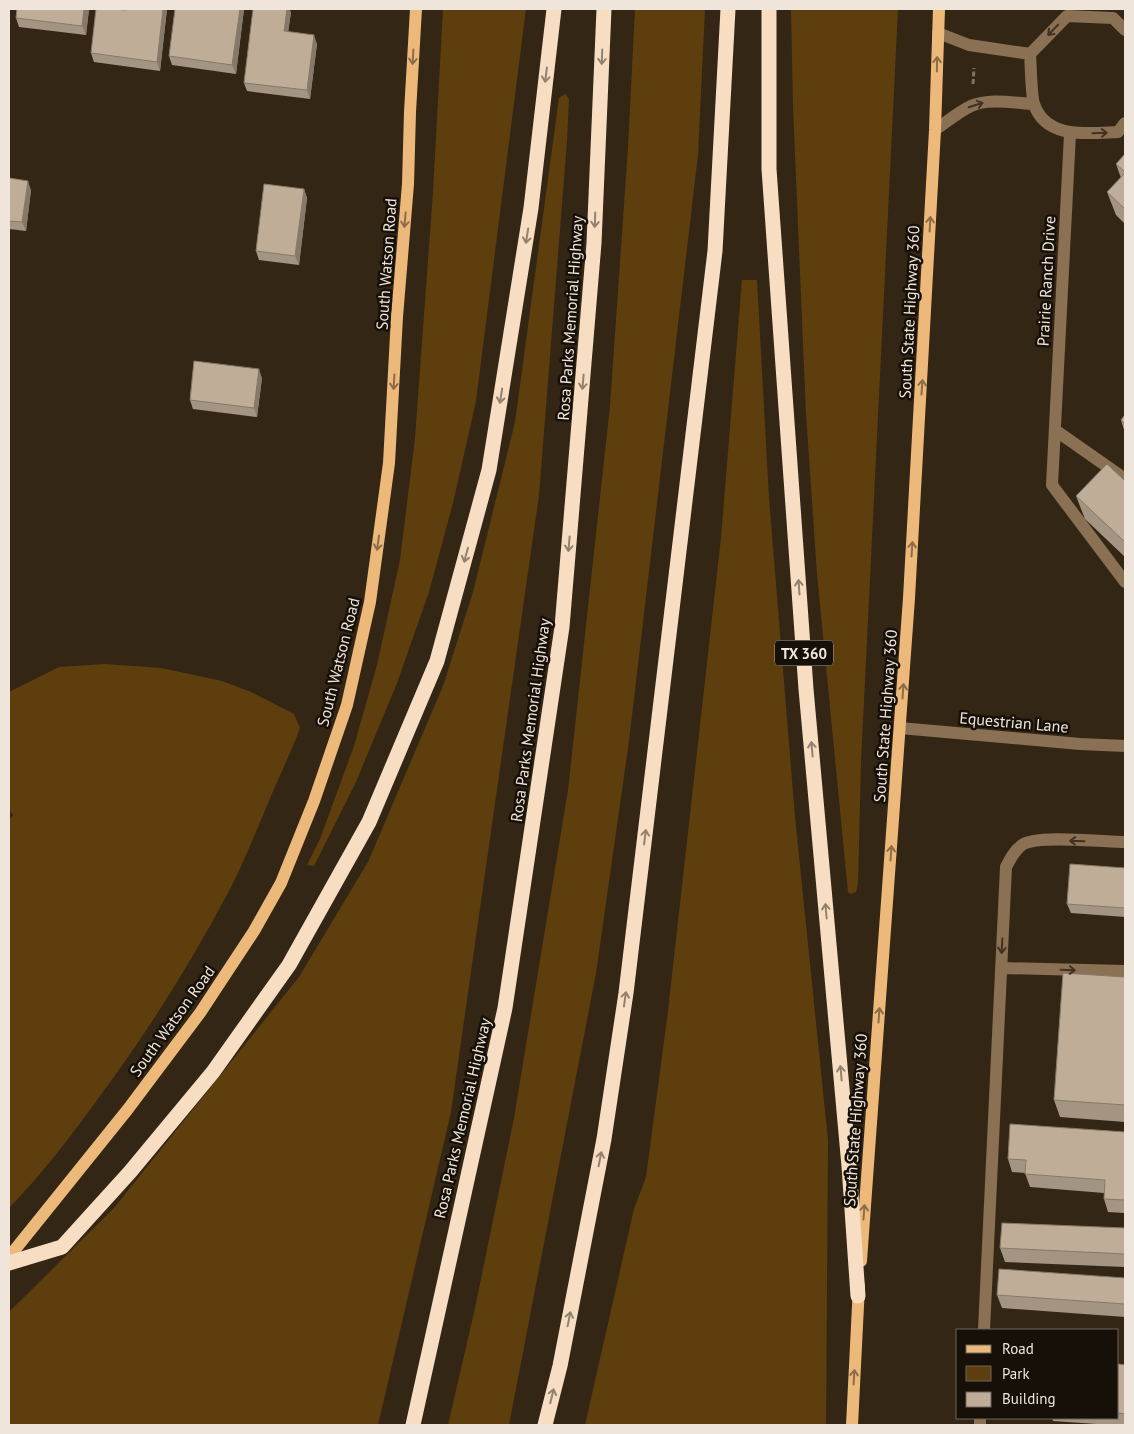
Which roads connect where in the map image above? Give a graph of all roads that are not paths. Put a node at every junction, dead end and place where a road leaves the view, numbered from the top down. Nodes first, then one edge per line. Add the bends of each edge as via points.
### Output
1 (416, 9) edge
2 (554, 9) edge
3 (604, 9) edge
4 (728, 9) edge
5 (769, 9) edge
6 (939, 9) edge
7 (1068, 12) edge
8 (1125, 30) edge
9 (938, 33) junction
10 (1030, 54) junction
11 (1034, 104) junction
12 (1125, 123) edge
13 (935, 130) junction
14 (1070, 134) junction
15 (1055, 430) junction
16 (1125, 479) edge
17 (1125, 582) edge
18 (900, 728) junction
19 (1125, 746) edge
20 (1125, 842) edge
21 (1001, 968) junction
22 (1125, 971) edge
23 (9, 1257) edge
24 (9, 1263) edge
25 (858, 1296) junction
26 (984, 1329) edge
27 (413, 1425) edge
28 (545, 1425) edge
29 (852, 1425) edge

1 -> 23 main road, South Watson Road via 390,463 370,602 347,705 281,883 254,931 200,1013 128,1109
2 -> 24 highway via 531,208 489,470 437,661 369,822 288,965 206,1079 130,1172 62,1247
3 -> 27 highway, Rosa Parks Memorial Highway via 594,243 562,627 505,1008
28 -> 4 highway via 560,1366 604,1139 626,993 715,251
25 -> 5 highway, TX 360 via 806,689 769,168
6 - 9 main road, South State Highway 360
7 - 8 street via 1113,18
7 -> 10 street
9 - 10 street via 969,45
13 -> 9 main road, South State Highway 360
10 - 11 street
13 -> 11 street via 972,105 985,102
11 - 14 street via 1043,119
14 -> 12 street via 1118,132
18 -> 13 main road, South State Highway 360
14 - 15 street, Prairie Ranch Drive
15 - 16 street
15 - 17 street, Prairie Ranch Drive via 1052,485
18 - 19 street, Equestrian Lane
25 -> 18 main road, South State Highway 360
20 -> 21 street via 1040,840 1023,844 1014,852 1006,867
21 -> 22 street
21 - 26 street
29 -> 25 main road, South State Highway 360 / TX 360

